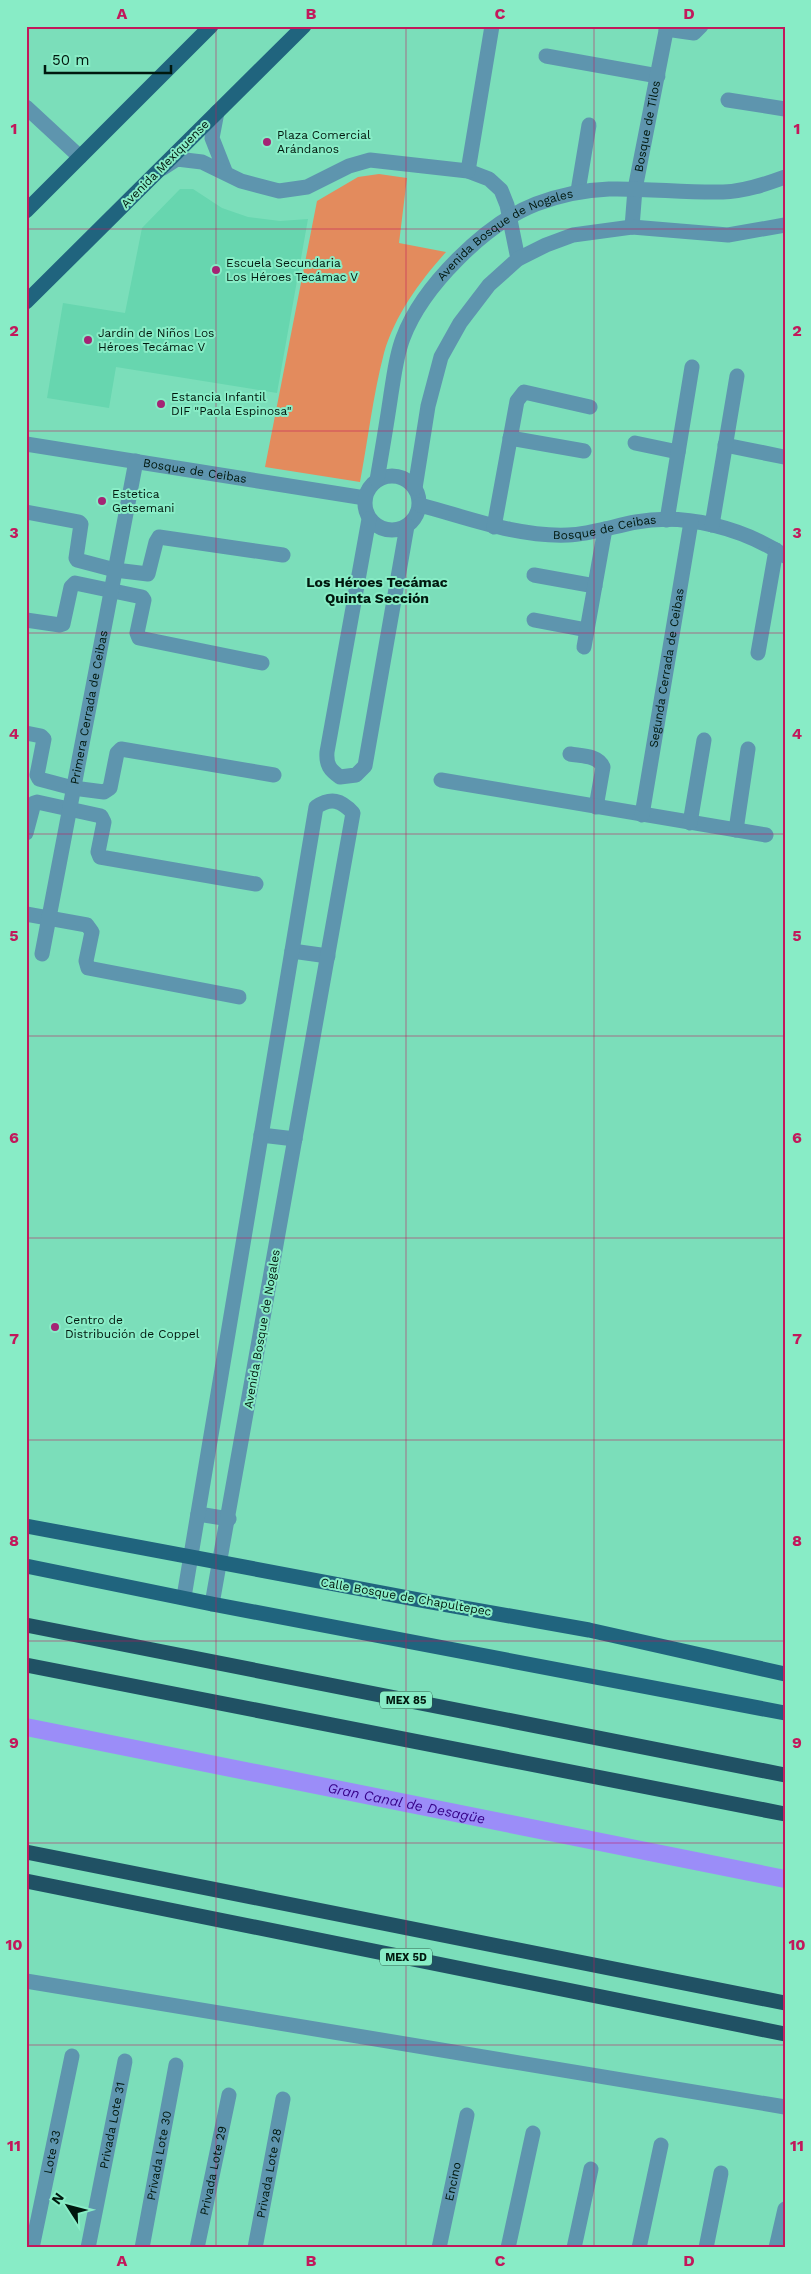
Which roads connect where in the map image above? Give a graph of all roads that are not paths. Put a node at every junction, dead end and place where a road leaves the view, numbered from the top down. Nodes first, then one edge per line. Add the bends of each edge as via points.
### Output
1 (211, 26) edge
2 (304, 26) edge
3 (492, 26) edge
4 (701, 26) edge
5 (667, 28) edge
6 (546, 56) dead end
7 (658, 76) junction
8 (728, 100) dead end
9 (26, 107) edge
10 (785, 109) edge
11 (217, 112) junction
12 (589, 125) dead end
13 (80, 157) junction
14 (158, 171) junction
15 (225, 171) junction
16 (468, 171) junction
17 (785, 177) edge
18 (636, 189) junction
19 (578, 191) junction
20 (26, 211) edge
21 (509, 219) junction
22 (785, 225) edge
23 (632, 227) junction
24 (518, 258) junction
25 (26, 302) edge
26 (692, 368) dead end
27 (738, 376) dead end
28 (590, 407) dead end
29 (510, 438) junction
30 (26, 444) edge
31 (635, 444) dead end
32 (725, 445) junction
33 (584, 451) dead end
34 (678, 452) junction
35 (784, 456) edge
36 (136, 461) junction
37 (377, 480) junction
38 (416, 488) junction
39 (365, 498) junction
40 (420, 505) junction
41 (26, 512) edge
42 (369, 519) junction
43 (667, 520) junction
44 (691, 522) junction
45 (712, 525) junction
46 (406, 526) junction
47 (494, 527) junction
48 (605, 529) junction
49 (780, 553) edge
50 (283, 555) dead end
51 (115, 570) junction
52 (534, 576) dead end
53 (595, 586) junction
54 (112, 590) junction
55 (26, 620) edge
56 (534, 620) dead end
57 (587, 630) junction
58 (584, 647) dead end
59 (758, 653) dead end
60 (262, 662) dead end
61 (26, 733) edge
62 (704, 740) dead end
63 (748, 749) dead end
64 (570, 754) dead end
65 (274, 775) dead end
66 (441, 780) dead end
67 (73, 788) junction
68 (596, 807) junction
69 (69, 809) junction
70 (642, 815) junction
71 (690, 823) junction
72 (736, 830) junction
73 (26, 833) edge
74 (766, 835) dead end
75 (256, 884) dead end
76 (26, 914) edge
77 (49, 918) junction
78 (292, 951) junction
79 (42, 954) dead end
80 (328, 956) junction
81 (239, 997) dead end
82 (261, 1135) junction
83 (295, 1139) junction
84 (198, 1514) junction
85 (228, 1520) junction
86 (26, 1526) edge
87 (190, 1557) junction
88 (221, 1563) junction
89 (26, 1566) edge
90 (184, 1597) junction
91 (212, 1604) junction
92 (26, 1625) edge
93 (26, 1665) edge
94 (785, 1674) edge
95 (785, 1713) edge
96 (785, 1775) edge
97 (785, 1814) edge
98 (26, 1852) edge
99 (26, 1881) edge
100 (26, 1981) edge
101 (785, 2003) edge
102 (785, 2034) edge
103 (72, 2056) dead end
104 (125, 2061) dead end
105 (176, 2065) dead end
106 (229, 2095) dead end
107 (283, 2099) dead end
108 (785, 2107) edge
109 (467, 2115) dead end
110 (533, 2133) dead end
111 (661, 2145) dead end
112 (591, 2169) dead end
113 (721, 2173) dead end
114 (785, 2209) edge
115 (32, 2248) edge
116 (88, 2248) edge
117 (142, 2248) edge
118 (197, 2248) edge
119 (255, 2248) edge
120 (439, 2248) edge
121 (508, 2248) edge
122 (574, 2248) edge
123 (639, 2248) edge
124 (706, 2248) edge
125 (776, 2248) edge

1 - 13 main road
2 - 11 main road, Avenida Mexiquense
3 - 16 street
4 - 5 street via 694,33
5 - 7 street, Bosque de Tilos
6 - 7 street
7 - 18 street, Bosque de Tilos
8 - 10 street
9 - 13 street
11 - 14 main road, Avenida Mexiquense
11 - 15 street via 212,138
12 - 19 street
13 - 20 main road
14 - 15 street via 177,159 202,162
14 - 25 main road, Avenida Mexiquense
15 - 16 street via 242,181 279,191 307,187 349,166 370,160
16 - 21 street via 490,179 501,190
17 - 18 street, Avenida Bosque de Nogales via 724,192
18 - 19 street, Avenida Bosque de Nogales
18 - 23 street, Bosque de Tilos
19 - 21 street, Avenida Bosque de Nogales via 534,205
21 - 24 street
21 - 37 street, Avenida Bosque de Nogales via 453,264 417,310 403,338 395,368
22 - 23 street, Avenida Bosque de Nogales via 728,235
23 - 24 street, Avenida Bosque de Nogales via 573,235
24 - 38 street, Avenida Bosque de Nogales via 489,285 460,323 441,357 428,406
26 - 34 street
27 - 32 street
28 - 29 street via 524,392 516,401
29 - 33 street
29 - 47 street
30 - 36 street, Bosque de Ceibas
31 - 34 street
32 - 35 street
32 - 45 street
34 - 43 street
36 - 39 street, Bosque de Ceibas
36 - 51 street, Primera Cerrada de Ceibas
37 - 38 street via 398,476
37 - 39 street
38 - 40 street
39 - 42 street
40 - 46 street via 416,517
40 - 47 street, Bosque de Ceibas
41 - 51 street via 79,522 77,560
42 - 46 street via 380,528 393,531
42 - 46 street via 326,759 330,770 340,778 356,775 365,766
43 - 44 street, Bosque de Ceibas
43 - 48 street, Bosque de Ceibas
44 - 45 street, Bosque de Ceibas
44 - 70 street, Segunda Cerrada de Ceibas
45 - 49 street, Bosque de Ceibas via 756,538
47 - 48 street, Bosque de Ceibas via 569,535
48 - 53 street
49 - 59 street
50 - 51 street via 159,537 148,574
51 - 54 street, Primera Cerrada de Ceibas
52 - 53 street
53 - 57 street
54 - 55 street via 75,583 71,587 63,624
54 - 60 street via 139,595 144,600 137,633 139,638
54 - 67 street, Primera Cerrada de Ceibas
56 - 57 street
57 - 58 street
61 - 67 street via 44,739 39,779
62 - 71 street
63 - 72 street
64 - 68 street via 601,761 603,766
65 - 67 street via 121,748 107,791
66 - 68 street
67 - 69 street, Primera Cerrada de Ceibas
68 - 70 street
69 - 73 street via 34,803
69 - 75 street via 103,819 100,856
69 - 77 street, Primera Cerrada de Ceibas
70 - 71 street
71 - 72 street
72 - 74 street
76 - 77 street
77 - 79 street, Primera Cerrada de Ceibas
77 - 81 street via 90,928 88,968
78 - 80 street
78 - 80 street, Avenida Bosque de Nogales via 316,807 325,800 335,800 353,813
78 - 82 street, Avenida Bosque de Nogales
80 - 83 street, Avenida Bosque de Nogales
82 - 83 street
82 - 84 street, Avenida Bosque de Nogales
83 - 85 street, Avenida Bosque de Nogales
84 - 85 street
84 - 87 street, Avenida Bosque de Nogales
85 - 88 street, Avenida Bosque de Nogales
86 - 87 main road, Calle Bosque de Chapultepec
87 - 88 main road, Calle Bosque de Chapultepec
87 - 90 street, Avenida Bosque de Nogales
88 - 91 street, Avenida Bosque de Nogales
88 - 94 main road, Calle Bosque de Chapultepec via 588,1630
89 - 90 main road
90 - 91 main road
91 - 95 main road
92 - 96 highway, MEX 85
93 - 97 highway
98 - 101 highway, MEX 5D
99 - 102 highway, MEX 5D
100 - 108 street
103 - 115 street, Lote 33
104 - 116 street, Privada Lote 31
105 - 117 street, Privada Lote 30
106 - 118 street, Privada Lote 29
107 - 119 street, Privada Lote 28
109 - 120 street, Encino
110 - 121 street
111 - 123 street
112 - 122 street
113 - 124 street
114 - 125 street

